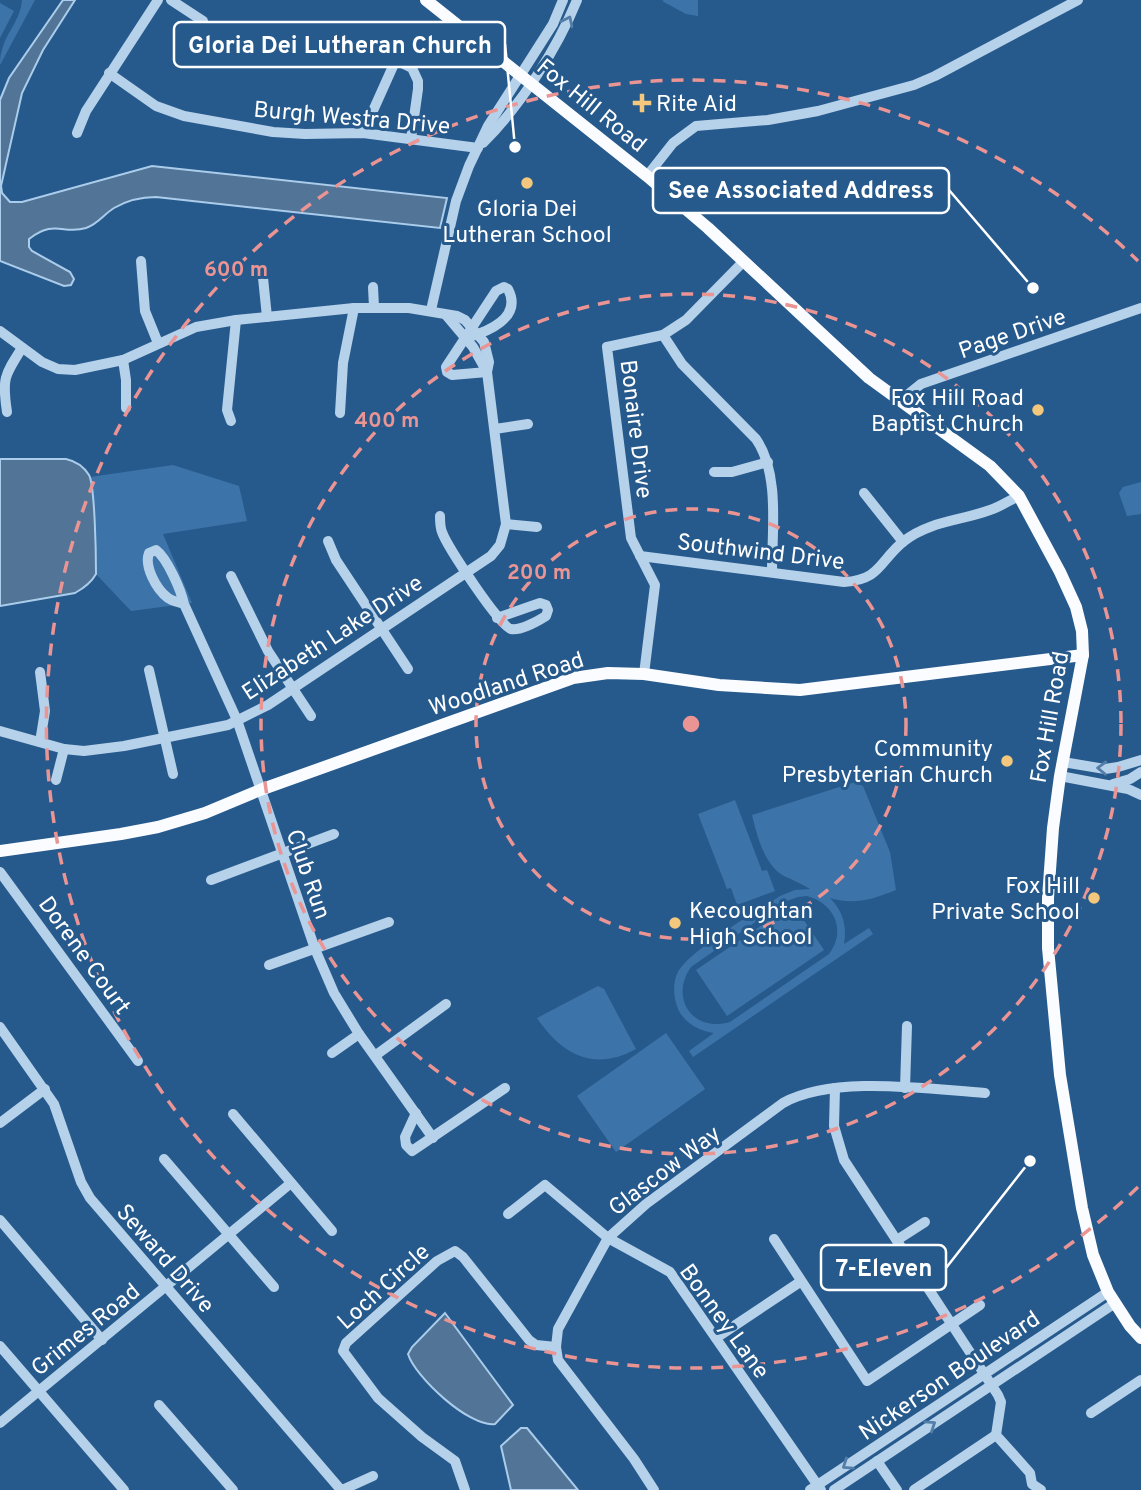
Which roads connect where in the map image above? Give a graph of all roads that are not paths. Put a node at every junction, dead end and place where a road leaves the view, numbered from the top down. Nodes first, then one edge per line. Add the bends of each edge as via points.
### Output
1 (158, 0) edge
2 (171, 0) edge
3 (425, 0) edge
4 (564, 0) edge
5 (578, 0) edge
6 (1078, 0) edge
7 (203, 22) dead end
8 (384, 41) dead end
9 (394, 64) junction
10 (109, 73) junction
11 (525, 79) junction
12 (77, 133) dead end
13 (362, 133) junction
14 (411, 139) junction
15 (478, 148) junction
16 (647, 176) junction
17 (141, 261) dead end
18 (743, 262) junction
19 (262, 268) dead end
20 (373, 287) dead end
21 (374, 307) junction
22 (354, 308) junction
23 (1141, 308) edge
24 (428, 310) junction
25 (446, 315) junction
26 (267, 317) junction
27 (236, 320) junction
28 (0, 331) edge
29 (475, 331) junction
30 (663, 335) junction
31 (466, 338) junction
32 (158, 344) junction
33 (22, 348) junction
34 (123, 360) junction
35 (487, 372) junction
36 (900, 401) junction
37 (126, 408) dead end
38 (7, 412) dead end
39 (340, 413) dead end
40 (231, 421) dead end
41 (528, 424) dead end
42 (495, 429) junction
43 (768, 462) junction
44 (713, 472) dead end
45 (864, 494) dead end
46 (1019, 496) junction
47 (440, 516) dead end
48 (506, 524) junction
49 (537, 527) dead end
50 (328, 541) dead end
51 (903, 541) junction
52 (640, 556) junction
53 (467, 572) junction
54 (772, 572) junction
55 (231, 576) dead end
56 (184, 604) junction
57 (498, 618) dead end
58 (383, 629) junction
59 (1083, 655) junction
60 (408, 669) dead end
61 (149, 670) dead end
62 (40, 672) dead end
63 (644, 674) junction
64 (293, 688) junction
65 (311, 716) dead end
66 (237, 720) junction
67 (0, 731) edge
68 (165, 738) junction
69 (40, 742) junction
70 (64, 749) junction
71 (1141, 760) edge
72 (1063, 762) junction
73 (1141, 772) edge
74 (173, 774) dead end
75 (1060, 776) junction
76 (56, 780) dead end
77 (1110, 785) junction
78 (260, 790) junction
79 (1141, 796) edge
80 (334, 834) dead end
81 (0, 851) edge
82 (281, 853) junction
83 (0, 872) edge
84 (211, 880) dead end
85 (388, 922) dead end
86 (315, 949) junction
87 (269, 965) dead end
88 (446, 1004) dead end
89 (907, 1026) dead end
90 (0, 1027) edge
91 (359, 1034) junction
92 (332, 1053) dead end
93 (376, 1055) junction
94 (138, 1061) dead end
95 (505, 1088) dead end
96 (835, 1088) junction
97 (905, 1088) junction
98 (45, 1089) junction
99 (985, 1093) dead end
100 (416, 1113) junction
101 (233, 1114) dead end
102 (0, 1123) edge
103 (433, 1138) junction
104 (163, 1159) dead end
105 (291, 1184) junction
106 (508, 1213) dead end
107 (0, 1220) edge
108 (925, 1222) dead end
109 (332, 1231) dead end
110 (229, 1235) junction
111 (608, 1238) junction
112 (774, 1239) dead end
113 (897, 1240) junction
114 (800, 1282) junction
115 (166, 1287) junction
116 (274, 1287) dead end
117 (1112, 1297) junction
118 (980, 1305) dead end
119 (951, 1324) junction
120 (716, 1338) junction
121 (1141, 1339) edge
122 (102, 1340) junction
123 (0, 1346) edge
124 (556, 1347) junction
125 (985, 1374) junction
126 (1141, 1380) edge
127 (992, 1385) junction
128 (39, 1391) junction
129 (159, 1405) dead end
130 (1091, 1413) dead end
131 (0, 1423) edge
132 (996, 1435) junction
133 (877, 1461) junction
134 (373, 1476) dead end
135 (1032, 1488) edge
136 (816, 1489) edge
137 (124, 1490) edge
138 (233, 1490) edge
139 (341, 1490) edge
140 (465, 1490) edge
141 (654, 1490) edge
142 (834, 1490) edge
143 (897, 1490) edge
144 (914, 1490) edge

1 - 10 street
2 - 7 street
3 - 11 main road, Fox Hill Road
4 - 11 street
11 -> 5 street via 561,35
6 - 16 street via 919,83 797,115 696,126 673,143
8 - 9 street
9 - 13 street
9 - 14 street via 412,68 418,81
10 - 12 street
10 - 13 street, Burgh Westra Drive via 156,106 184,116 273,132
11 - 15 street via 488,126
11 - 16 main road, Fox Hill Road
13 - 14 street, Burgh Westra Drive
14 - 15 street, Burgh Westra Drive
15 - 24 street via 461,184 437,292
16 - 18 main road, Fox Hill Road
17 - 32 street via 145,311
18 - 30 street, Bonaire Drive via 686,320
18 - 36 main road, Fox Hill Road via 859,370
19 - 26 street
20 - 21 street
21 - 22 street
21 - 24 street
22 - 26 street
22 - 39 street via 342,363
23 - 36 street, Page Drive via 921,384
24 - 25 street
25 - 29 street via 457,316
25 - 31 street
26 - 27 street
27 - 32 street via 196,327
27 - 40 street via 227,410
28 - 33 street
29 - 31 street
29 - 35 street via 487,350
30 - 43 street via 682,364 757,439
30 - 52 street, Bonaire Drive via 607,347 631,538
31 - 35 street
31 - 35 street via 447,372 455,376
32 - 34 street
33 - 34 street via 58,369 99,367
33 - 38 street via 5,376
34 - 37 street
35 - 42 street
36 - 46 main road, Fox Hill Road via 990,466
41 - 42 street
42 - 48 street
43 - 44 street
43 - 54 street
45 - 51 street
46 - 51 street, Southwind Drive via 992,510 938,523
46 - 59 main road, Fox Hill Road via 1076,607
47 - 53 street via 442,532
48 - 49 street
48 - 53 street, Elizabeth Lake Drive via 497,550
50 - 58 street
51 - 54 street, Southwind Drive via 863,581
52 - 54 street, Southwind Drive
52 - 63 street, Bonaire Drive via 655,585
53 - 57 street
53 - 58 street, Elizabeth Lake Drive
55 - 64 street via 268,651
56 - 56 street, Club Run via 162,555 156,550 149,553 147,564 157,585 167,597
56 - 66 street, Club Run
58 - 60 street
58 - 64 street, Elizabeth Lake Drive
59 - 63 main road, Woodland Road via 800,690
59 - 72 main road, Fox Hill Road
61 - 68 street
62 - 69 street via 45,710
63 - 78 main road, Woodland Road via 573,678
64 - 65 street
64 - 66 street, Elizabeth Lake Drive
66 - 68 street, Elizabeth Lake Drive
66 - 78 street, Club Run
67 - 69 street, Elizabeth Lake Drive
68 - 70 street, Elizabeth Lake Drive via 84,751
68 - 74 street
69 - 70 street, Elizabeth Lake Drive
70 - 76 street
71 -> 72 street via 1105,769
72 - 75 main road, Fox Hill Road
73 - 77 street
75 - 77 street
75 - 117 main road, Fox Hill Road via 1049,864 1048,948 1060,1075 1082,1209 1093,1255
77 - 79 street
78 - 81 main road, Woodland Road via 158,827
78 - 82 street, Club Run
80 - 82 street
82 - 84 street
82 - 86 street, Club Run
83 - 94 street, Dorene Court
85 - 86 street
86 - 87 street
86 - 91 street, Club Run
88 - 93 street
89 - 97 street
90 - 98 street, Seward Drive
91 - 92 street
91 - 93 street, Club Run
93 - 100 street, Club Run
95 - 103 street
96 - 97 street, Glascow Way
96 - 111 street, Glascow Way via 814,1090 783,1103 646,1204
96 - 113 street via 834,1126 844,1160
97 - 99 street, Glascow Way
98 - 102 street
98 - 115 street, Seward Drive via 85,1190
100 - 103 street, Club Run
100 - 103 street via 405,1145 412,1151
101 - 105 street
104 - 110 street
105 - 109 street
105 - 110 street, Grimes Road
106 - 111 street, Bonney Lane via 545,1185
107 - 122 street
108 - 113 street
110 - 115 street, Grimes Road
110 - 116 street
111 - 120 street, Bonney Lane via 670,1272
111 - 124 street, Glascow Way via 558,1329
112 - 114 street
113 - 119 street
114 - 119 street via 867,1381
114 - 120 street
115 - 122 street, Grimes Road
115 - 139 street, Seward Drive
117 - 121 main road, Fox Hill Road
117 - 125 street, Nickerson Boulevard
117 - 127 street, Nickerson Boulevard
118 - 119 street
119 - 125 street
120 - 136 street, Bonney Lane
122 - 128 street, Grimes Road
123 - 128 street
124 - 140 street, Loch Circle via 529,1340 455,1251 437,1261 346,1343 347,1359 378,1398 455,1461
124 - 141 street via 558,1360
125 - 127 street
125 -> 136 street, Nickerson Boulevard
126 - 130 street
127 - 132 street via 1001,1402
133 -> 127 street, Nickerson Boulevard
128 - 131 street, Grimes Road
128 - 137 street
129 - 138 street
132 - 135 street via 1030,1474
132 - 144 street
133 - 142 street, Nickerson Boulevard
133 - 143 street
134 - 139 street

